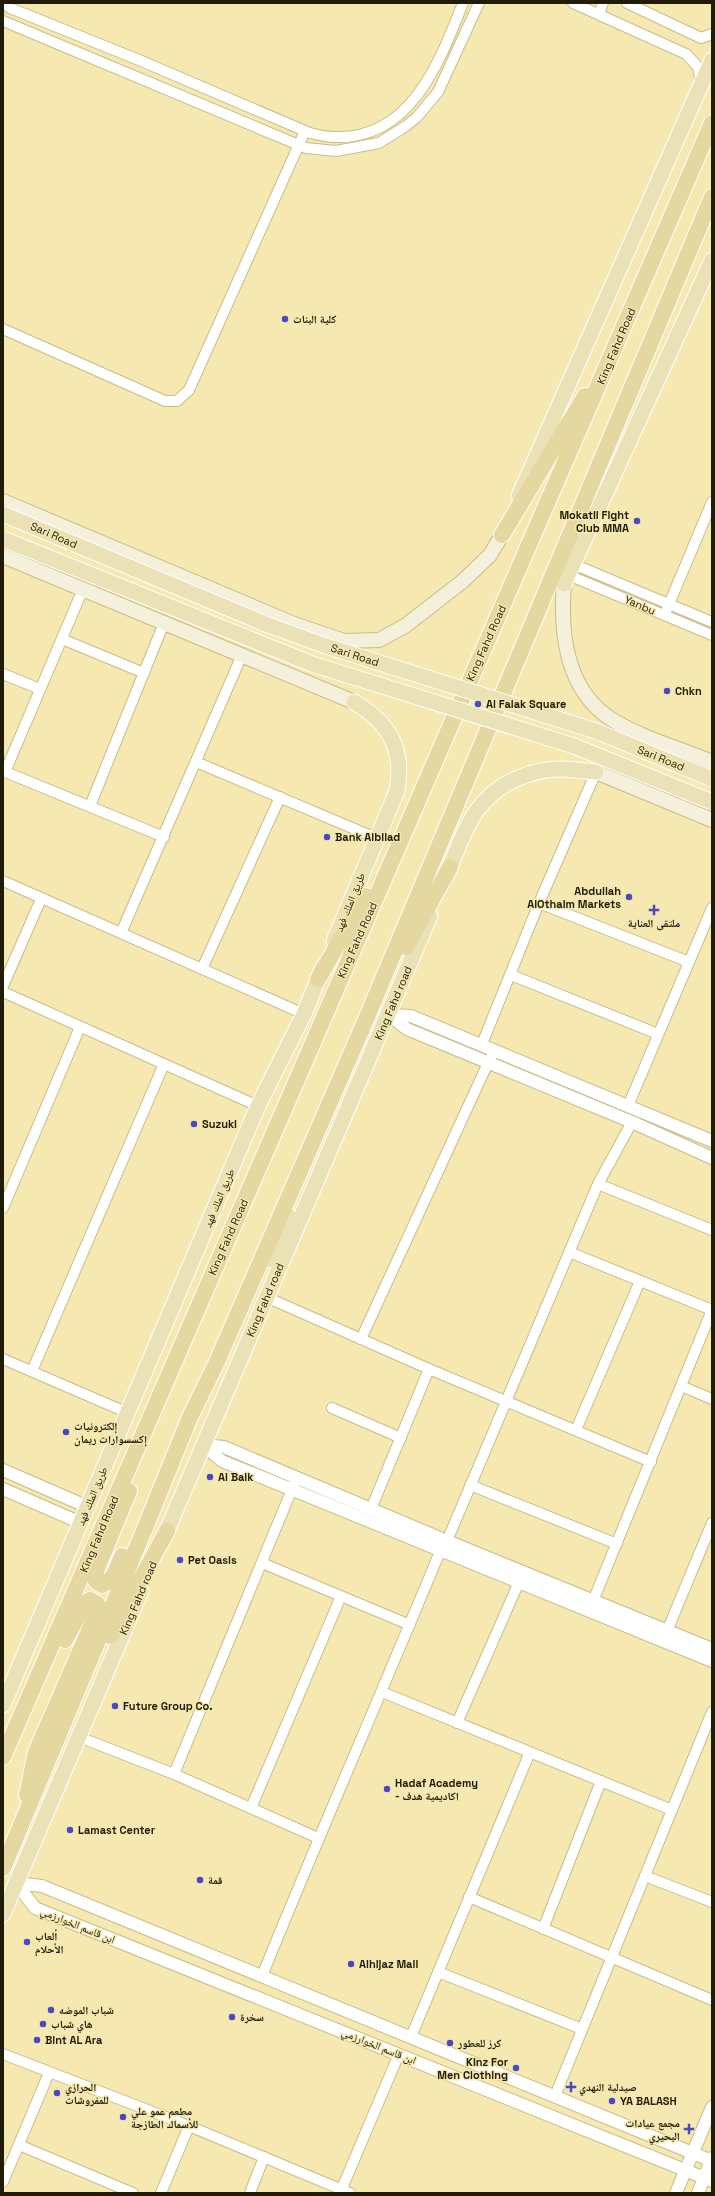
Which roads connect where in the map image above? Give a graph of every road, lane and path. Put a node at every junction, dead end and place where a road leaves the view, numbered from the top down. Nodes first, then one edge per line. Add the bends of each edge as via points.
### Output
1 (3, 3) edge
2 (463, 3) edge
3 (479, 3) edge
4 (573, 3) edge
5 (602, 3) edge
6 (626, 3) edge
7 (599, 14) junction
8 (3, 21) edge
9 (712, 34) edge
10 (136, 59) junction
11 (712, 60) edge
12 (130, 73) junction
13 (701, 84) junction
14 (712, 123) edge
15 (305, 131) junction
16 (299, 145) junction
17 (712, 197) edge
18 (712, 260) edge
19 (3, 329) edge
20 (618, 340) junction
21 (712, 502) edge
22 (3, 504) edge
23 (502, 535) junction
24 (3, 539) edge
25 (3, 556) edge
26 (568, 574) junction
27 (83, 589) junction
28 (670, 604) junction
29 (665, 615) junction
30 (712, 622) edge
31 (164, 623) junction
32 (712, 635) edge
33 (62, 638) junction
34 (242, 655) junction
35 (144, 673) junction
36 (3, 674) edge
37 (40, 689) junction
38 (354, 702) joint
39 (196, 762) junction
40 (712, 762) edge
41 (4, 771) edge
42 (596, 772) junction
43 (712, 779) edge
44 (280, 797) junction
45 (712, 802) edge
46 (90, 806) junction
47 (712, 820) edge
48 (404, 831) junction
49 (164, 837) junction
50 (376, 838) junction
51 (450, 867) junction
52 (3, 882) edge
53 (41, 898) junction
54 (539, 903) junction
55 (712, 908) edge
56 (121, 933) junction
57 (689, 962) junction
58 (202, 969) junction
59 (511, 976) junction
60 (318, 980) junction
61 (3, 986) edge
62 (3, 992) edge
63 (304, 1014) junction
64 (389, 1015) junction
65 (364, 1024) junction
66 (80, 1027) junction
67 (658, 1034) junction
68 (482, 1044) junction
69 (495, 1050) junction
70 (488, 1063) junction
71 (164, 1064) junction
72 (258, 1106) junction
73 (628, 1106) junction
74 (632, 1122) junction
75 (712, 1141) edge
76 (309, 1152) junction
77 (712, 1158) edge
78 (598, 1184) junction
79 (3, 1208) edge
80 (712, 1230) edge
81 (569, 1252) junction
82 (640, 1281) junction
83 (266, 1297) junction
84 (712, 1310) edge
85 (183, 1339) junction
86 (361, 1339) junction
87 (3, 1359) edge
88 (236, 1369) junction
89 (429, 1369) junction
90 (32, 1372) junction
91 (681, 1386) junction
92 (712, 1399) edge
93 (506, 1401) junction
94 (332, 1408) dead end
95 (128, 1413) junction
96 (190, 1417) junction
97 (576, 1430) junction
98 (401, 1438) junction
99 (203, 1445) junction
100 (651, 1462) junction
101 (3, 1470) edge
102 (297, 1477) junction
103 (470, 1485) junction
104 (292, 1489) junction
105 (3, 1490) edge
106 (88, 1507) junction
107 (371, 1509) junction
108 (81, 1523) junction
109 (712, 1523) edge
110 (167, 1531) junction
111 (617, 1544) junction
112 (444, 1545) junction
113 (262, 1563) junction
114 (520, 1582) junction
115 (341, 1596) junction
116 (593, 1601) junction
117 (410, 1625) junction
118 (667, 1631) junction
119 (712, 1649) edge
120 (712, 1661) edge
121 (382, 1692) junction
122 (3, 1706) edge
123 (712, 1712) edge
124 (66, 1719) junction
125 (457, 1722) junction
126 (79, 1737) junction
127 (530, 1752) junction
128 (3, 1757) edge
129 (3, 1765) edge
130 (174, 1774) junction
131 (601, 1781) junction
132 (251, 1808) junction
133 (672, 1810) junction
134 (18, 1836) junction
135 (318, 1838) junction
136 (3, 1868) edge
137 (645, 1876) junction
138 (16, 1883) junction
139 (469, 1897) junction
140 (712, 1902) edge
141 (3, 1914) edge
142 (543, 1929) junction
143 (611, 1958) junction
144 (438, 1972) junction
145 (262, 1976) junction
146 (712, 2000) edge
147 (337, 2007) junction
148 (330, 2027) junction
149 (582, 2029) junction
150 (411, 2037) junction
151 (3, 2054) edge
152 (399, 2054) junction
153 (49, 2073) junction
154 (555, 2096) junction
155 (712, 2107) edge
156 (188, 2126) junction
157 (19, 2145) junction
158 (693, 2153) junction
159 (264, 2157) junction
160 (712, 2160) edge
161 (686, 2170) junction
162 (708, 2179) edge
163 (3, 2182) edge
164 (344, 2192) edge
165 (133, 2193) edge
166 (161, 2193) edge
167 (250, 2193) edge
168 (676, 2193) edge
169 (698, 2193) edge

1 - 10 street
2 - 15 street via 423,89 406,108 381,127 355,135 335,137
3 - 16 street via 438,92 406,126 379,143 360,147 336,151
4 - 7 street
5 - 7 street
6 - 9 street via 701,38
7 - 13 street via 686,54 698,67
8 - 12 street
10 - 12 street
10 - 15 street
11 - 13 main road
12 - 16 street
13 - 23 main road
14 - 20 highway, King Fahd Road
15 - 16 street
16 - 19 street via 189,390 177,401 165,401
17 - 65 highway, King Fahd Road
18 - 26 main road
20 - 23 highway
20 - 48 highway, King Fahd Road
21 - 28 street
22 - 23 main road via 294,624 344,641 379,640 404,626 463,581 490,555
22 - 43 main road, Sari Road, bridge via 268,625 326,646 596,731
24 - 45 main road, Sari Road, bridge via 312,664 574,746
25 - 27 main road
26 - 28 street, Yanbu
26 - 29 street, Yanbu
26 - 40 main road via 562,614 569,662 582,688 594,704 610,718 640,734
27 - 31 main road
27 - 33 street
28 - 29 street
28 - 30 street, Yanbu
29 - 32 street, Yanbu
31 - 34 main road
31 - 35 street
33 - 35 street
33 - 37 street
34 - 38 main road
34 - 39 street
35 - 46 street
36 - 37 street
37 - 41 street
38 - 50 main road, طريق الملك فهد via 376,717 391,735 398,754 400,774 397,791
39 - 44 street
39 - 49 street
41 - 46 street
42 - 47 main road
42 - 51 main road, King Fahd road via 548,770 506,782 491,793 479,807 469,823
42 - 54 street
44 - 50 street
44 - 58 street
46 - 49 street
48 - 60 highway
48 - 85 highway, King Fahd Road
49 - 56 street
50 - 60 main road, طريق الملك فهد
51 - 64 main road, King Fahd road
51 - 65 highway
52 - 53 street
53 - 56 street
53 - 61 street
54 - 57 street
54 - 59 street
55 - 57 street
56 - 58 street
57 - 67 street
58 - 63 street
59 - 67 street
59 - 68 street
60 - 63 main road, طريق الملك فهد
62 - 66 street
63 - 72 main road, طريق الملك فهد
64 - 68 street via 411,1016
64 - 70 street via 407,1029
64 - 83 main road, King Fahd road
65 - 76 highway, King Fahd Road
66 - 71 street
66 - 79 street
67 - 73 street
68 - 69 street
69 - 70 street
69 - 73 street
70 - 74 street
70 - 86 street
71 - 72 street
71 - 90 street
72 - 95 main road, طريق الملك فهد
73 - 75 street
74 - 77 street
74 - 78 street
76 - 88 main road, King Fahd Road
76 - 96 highway, King Fahd Road via 216,1364
78 - 80 street
78 - 81 street
81 - 82 street
81 - 93 street
82 - 84 street
82 - 97 street
83 - 86 street
83 - 88 main road, King Fahd road
84 - 91 street
85 - 96 highway via 168,1390 96,1571 96,1581 102,1584 114,1575 169,1452
85 - 128 highway, King Fahd Road
86 - 89 street
87 - 90 street
88 - 99 main road, King Fahd road
89 - 93 street
89 - 98 street
90 - 95 street
91 - 92 street
91 - 100 street
93 - 97 street
93 - 103 street
94 - 98 street
95 - 106 main road, طريق الملك فهد
96 - 124 highway, King Fahd Road
97 - 100 street
98 - 107 street
99 - 102 street via 224,1447
99 - 104 street via 222,1461
99 - 110 main road, King Fahd road
100 - 111 street
101 - 106 street
102 - 104 street
102 - 107 street
103 - 111 street
103 - 112 street
104 - 112 street
104 - 113 street
105 - 108 street
106 - 108 main road, طريق الملك فهد
107 - 112 street
108 - 122 main road, طريق الملك فهد
109 - 118 street
110 - 124 highway
110 - 126 main road, King Fahd road
111 - 116 street
112 - 114 street
112 - 116 street
112 - 117 street
113 - 115 street
113 - 130 street
114 - 120 street
114 - 125 street
115 - 117 street
115 - 132 street
116 - 118 street
117 - 121 street
118 - 119 street
121 - 125 street
121 - 135 street
123 - 133 street
124 - 134 highway, King Fahd Road
125 - 127 street
126 - 130 street
126 - 138 main road, King Fahd road
127 - 131 street
127 - 139 street
129 - 134 highway via 74,1622 85,1603 90,1600 97,1604 96,1617 36,1752
130 - 132 street
131 - 133 street
131 - 142 street
132 - 135 street
133 - 137 street
134 - 136 highway, King Fahd Road
135 - 145 street
137 - 140 street
137 - 143 street
138 - 141 main road, King Fahd road
138 - 145 street, ابن قاسم الخوارزمي via 42,1886
138 - 148 street, ابن قاسم الخوارزمي via 35,1908
139 - 142 street
139 - 144 street
142 - 143 street
143 - 146 street
143 - 149 street
144 - 149 street
144 - 150 street
145 - 147 street, ابن قاسم الخوارزمي
147 - 148 street
147 - 150 street, ابن قاسم الخوارزمي
148 - 152 street, ابن قاسم الخوارزمي
149 - 154 street
150 - 154 street, ابن قاسم الخوارزمي
151 - 153 street
152 - 161 street, ابن قاسم الخوارزمي
152 - 164 street
153 - 156 street
153 - 157 street
154 - 158 street, ابن قاسم الخوارزمي
155 - 158 street
156 - 159 street
156 - 166 street
157 - 163 street
157 - 165 street
158 - 160 street, ابن قاسم الخوارزمي
158 - 161 street
159 - 164 street
159 - 167 street
160 - 162 street
161 - 162 street, ابن قاسم الخوارزمي
161 - 168 street
162 - 169 street

